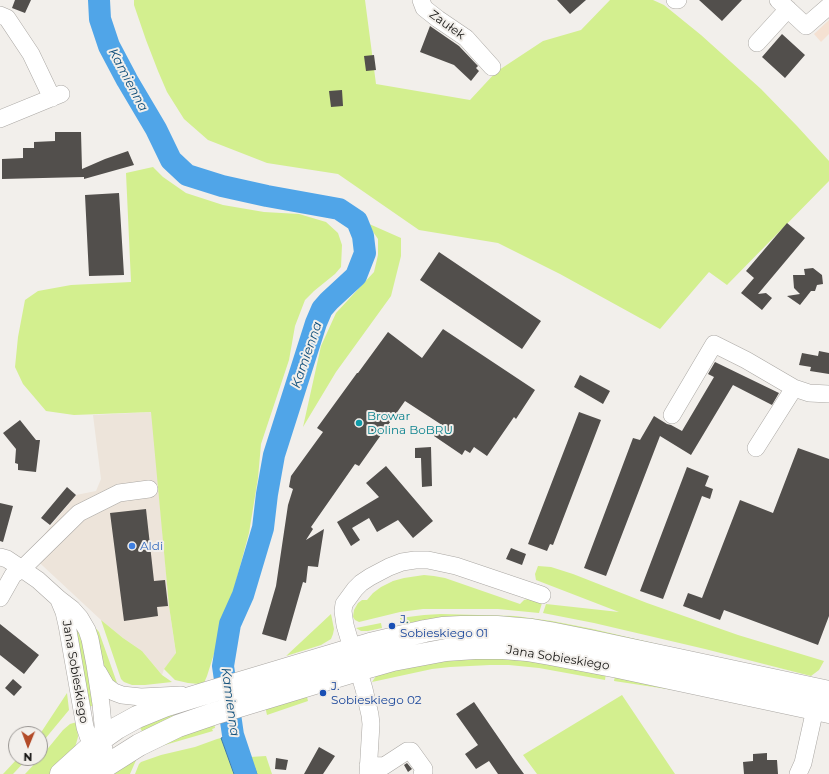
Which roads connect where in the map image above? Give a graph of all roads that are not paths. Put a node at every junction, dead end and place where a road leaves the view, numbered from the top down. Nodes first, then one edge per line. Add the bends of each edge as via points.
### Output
1 (421, 0) edge
2 (783, 5) edge
3 (829, 6) edge
4 (0, 15) edge
5 (757, 43) dead end
6 (492, 67) dead end
7 (0, 119) edge
8 (794, 388) junction
9 (829, 394) edge
10 (672, 415) dead end
11 (756, 448) dead end
12 (149, 489) dead end
13 (0, 557) edge
14 (22, 569) junction
15 (542, 596) dead end
16 (0, 598) edge
17 (59, 599) junction
18 (352, 649) junction
19 (95, 665) junction
20 (358, 670) junction
21 (829, 692) edge
22 (206, 693) junction
23 (792, 704) junction
24 (822, 711) edge
25 (99, 744) junction
26 (132, 749) junction
27 (368, 770) edge
28 (61, 774) edge
29 (85, 774) edge
30 (93, 774) edge
31 (422, 774) edge
32 (798, 774) edge

1 - 6 street, Zaułek via 424,8 466,38
2 - 3 street via 808,30
2 - 5 street
4 - 7 street via 7,18 57,96
8 - 9 street via 809,393
8 - 10 street via 714,344
8 - 11 street
12 - 14 street via 119,493 79,513
13 - 14 street, Jana Sobieskiego
14 - 16 street via 13,575
14 - 17 street, Jana Sobieskiego
15 - 18 street via 456,566 428,560 402,562 361,583 344,604 344,620
17 - 19 street, Jana Sobieskiego via 80,618 90,639
17 - 25 street, Jana Sobieskiego via 67,625 84,727 88,736
18 - 20 street
18 - 21 main road, Jana Sobieskiego via 442,628 514,628 590,641
18 - 22 main road, Jana Sobieskiego
19 - 22 street, Jana Sobieskiego via 106,686 122,695 141,697
19 - 25 street, Jana Sobieskiego via 103,725
20 - 23 main road, Jana Sobieskiego via 446,650 502,648 527,650 618,667
20 - 26 main road, Jana Sobieskiego via 212,714 178,726
20 - 27 street via 371,724
21 - 23 street via 823,701 817,704
22 - 25 main road, Jana Sobieskiego via 164,706 124,723
23 - 24 main road, Jana Sobieskiego
24 - 32 street
25 - 26 street via 118,751
25 - 28 main road
25 - 29 street
26 - 30 main road, Jana Sobieskiego
27 - 31 street via 384,766 411,751 424,769

